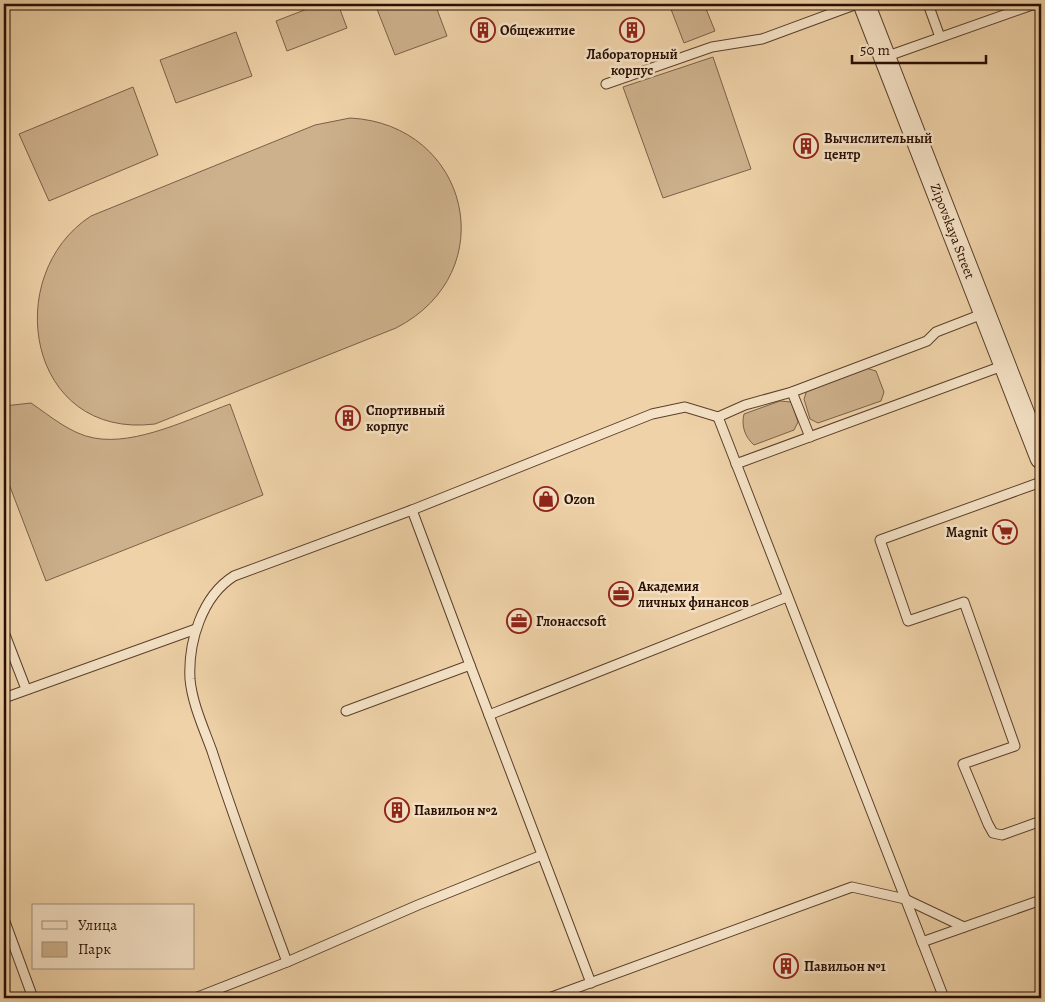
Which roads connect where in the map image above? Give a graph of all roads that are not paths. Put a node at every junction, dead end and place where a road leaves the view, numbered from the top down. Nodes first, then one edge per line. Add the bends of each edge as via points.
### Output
1 (856, 4) edge
2 (864, 4) edge
3 (928, 4) edge
4 (1035, 4) edge
5 (940, 37) junction
6 (885, 57) junction
7 (606, 84) dead end
8 (985, 313) junction
9 (1005, 365) junction
10 (792, 392) junction
11 (718, 417) junction
12 (810, 437) junction
13 (1041, 458) edge
14 (736, 464) junction
15 (1041, 482) edge
16 (412, 510) junction
17 (787, 597) junction
18 (196, 629) junction
19 (4, 632) edge
20 (470, 665) junction
21 (26, 689) junction
22 (4, 698) edge
23 (346, 711) dead end
24 (488, 715) junction
25 (1041, 821) edge
26 (542, 856) junction
27 (905, 899) junction
28 (1041, 900) edge
29 (4, 919) edge
30 (964, 927) junction
31 (922, 942) junction
32 (287, 962) junction
33 (591, 982) junction
34 (34, 998) edge
35 (195, 998) edge
36 (549, 998) edge
37 (944, 998) edge

1 - 7 lane via 762,39 712,47
2 - 6 street, Zipovskaya Street
3 - 5 lane
4 - 5 lane
5 - 6 lane
6 - 8 street, Zipovskaya Street
8 - 9 street, Zipovskaya Street
8 - 10 lane via 936,332 927,341
9 - 12 lane
9 - 13 street, Zipovskaya Street via 1031,421
10 - 11 lane
10 - 12 lane
11 - 14 lane
11 - 16 lane via 685,407 652,414
12 - 14 lane
14 - 17 lane
15 - 25 lane via 880,540 908,622 964,602 1015,746 963,764 993,833 1002,835
16 - 18 lane via 234,576 212,595
16 - 20 lane
17 - 24 lane
17 - 27 lane
18 - 21 lane
18 - 32 lane via 191,687
19 - 21 lane
20 - 23 lane
20 - 24 lane
21 - 22 lane
24 - 26 lane
26 - 32 lane
26 - 33 lane
27 - 30 lane
27 - 31 lane
27 - 33 lane via 852,887
28 - 30 lane
29 - 34 lane
30 - 31 lane
31 - 37 lane
32 - 35 lane
33 - 36 lane

